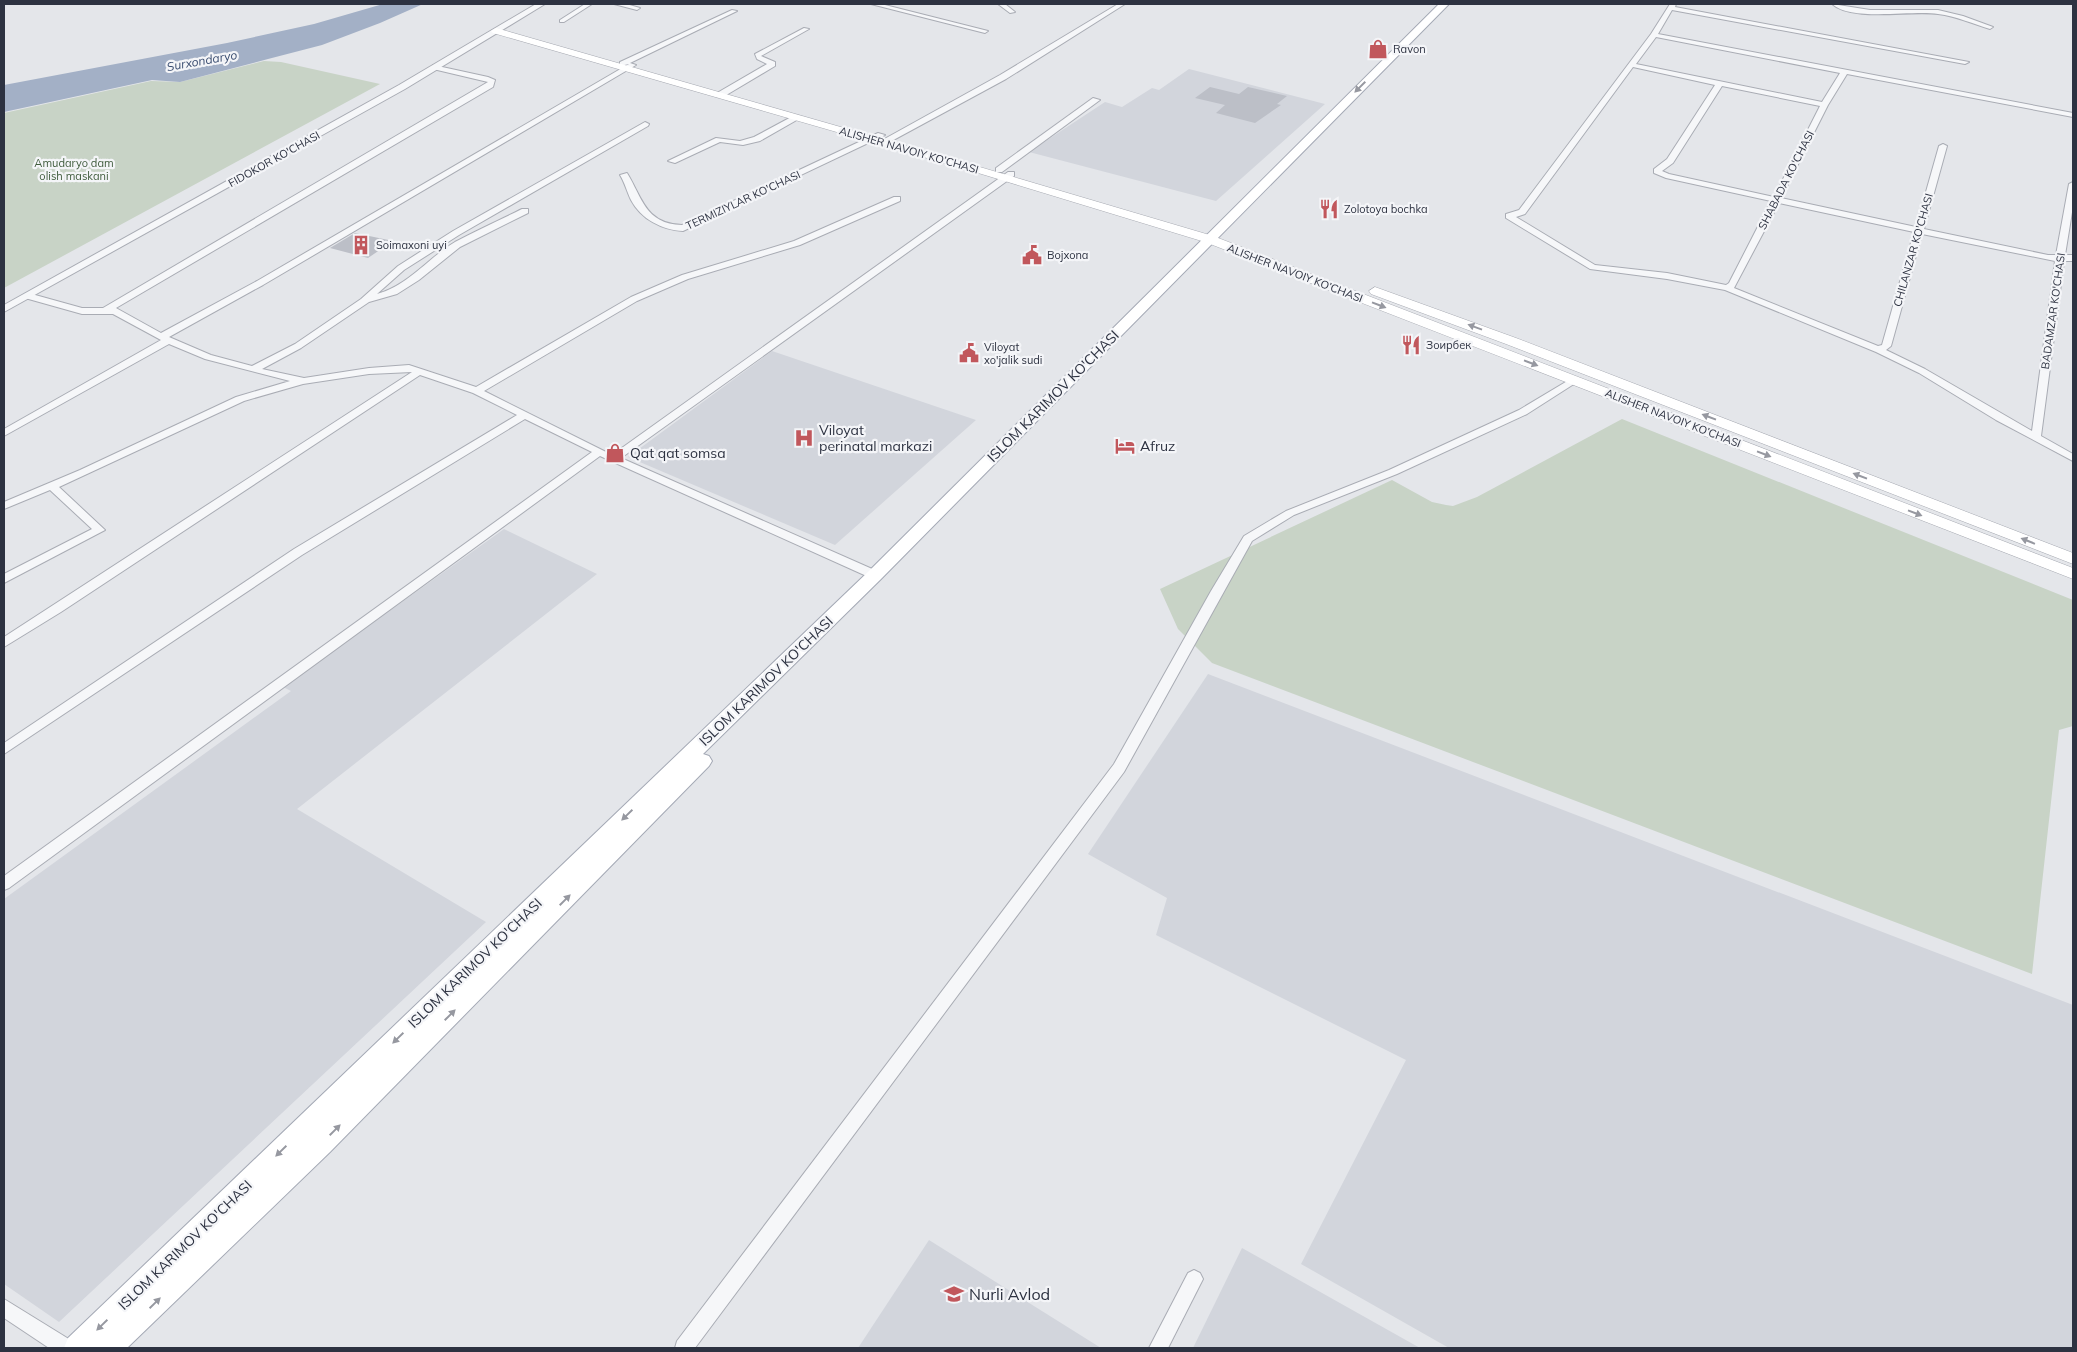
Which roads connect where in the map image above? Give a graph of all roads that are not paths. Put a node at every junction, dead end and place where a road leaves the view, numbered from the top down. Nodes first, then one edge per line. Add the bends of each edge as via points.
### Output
1 (542, 4) edge
2 (589, 4) edge
3 (617, 4) edge
4 (874, 4) edge
5 (911, 4) edge
6 (1001, 4) edge
7 (1122, 4) edge
8 (1444, 4) edge
9 (1455, 4) edge
10 (1835, 4) edge
11 (1672, 6) edge
12 (637, 8) dead end
13 (903, 10) junction
14 (734, 11) dead end
15 (1012, 12) dead end
16 (562, 21) dead end
17 (1990, 27) dead end
18 (500, 29) junction
19 (806, 29) dead end
20 (985, 32) dead end
21 (1654, 35) junction
22 (1965, 62) dead end
23 (1632, 65) junction
24 (626, 66) junction
25 (436, 67) junction
26 (1845, 71) junction
27 (1720, 83) junction
28 (724, 93) junction
29 (1096, 100) dead end
30 (1824, 105) junction
31 (2073, 115) edge
32 (798, 117) junction
33 (645, 124) dead end
34 (882, 139) junction
35 (1943, 146) dead end
36 (672, 160) dead end
37 (1005, 174) junction
38 (624, 175) dead end
39 (2073, 184) edge
40 (897, 199) dead end
41 (1776, 200) junction
42 (525, 210) dead end
43 (1919, 231) junction
44 (1217, 238) junction
45 (2060, 258) junction
46 (2073, 258) edge
47 (1727, 288) junction
48 (28, 296) junction
49 (364, 301) junction
50 (4, 309) edge
51 (105, 311) junction
52 (165, 338) junction
53 (1879, 350) junction
54 (253, 370) junction
55 (420, 371) junction
56 (1605, 377) junction
57 (1574, 380) junction
58 (304, 381) junction
59 (1594, 388) junction
60 (477, 391) junction
61 (524, 415) junction
62 (4, 433) edge
63 (2036, 438) junction
64 (599, 452) junction
65 (2073, 458) edge
66 (613, 459) junction
67 (52, 486) junction
68 (1894, 488) junction
69 (1886, 502) junction
70 (4, 506) edge
71 (2073, 559) edge
72 (2073, 574) edge
73 (875, 575) junction
74 (4, 579) edge
75 (4, 643) edge
76 (4, 749) edge
77 (4, 884) edge
78 (1194, 1279) dead end
79 (4, 1308) edge
80 (65, 1348) edge
81 (78, 1348) edge
82 (107, 1348) edge
83 (684, 1348) edge
84 (1158, 1348) edge

1 - 18 street, FIDOKOR KO'CHASI
2 - 16 street
3 - 12 street
4 - 13 street
5 - 13 street
6 - 15 street
7 - 34 street, TERMIZIYLAR KO'CHASI via 1003,77
8 -> 44 main road, ISLOM KARIMOV KO'CHASI
9 - 44 main road, ISLOM KARIMOV KO'CHASI
10 - 17 street via 1873,13 1944,13
11 - 21 street
11 - 22 street
13 - 20 street
14 - 24 street
18 - 24 main road, ALISHER NAVOIY KO’CHASI
18 - 25 street, FIDOKOR KO'CHASI
19 - 28 street via 757,55 772,64
21 - 23 street
21 - 26 street
23 - 27 street
23 - 47 street via 1522,212 1509,216 1593,267 1667,276
24 - 28 main road, ALISHER NAVOIY KO’CHASI
24 - 52 street
25 - 48 street, FIDOKOR KO'CHASI
25 - 51 street via 492,82
26 - 30 street, SHABADA KO'CHASI
26 - 31 street
27 - 30 street
27 - 41 street via 1670,161 1657,171 1666,176
28 - 32 main road, ALISHER NAVOIY KO’CHASI
28 - 34 main road, ALISHER NAVOIY KO’CHASI
29 - 37 street
30 - 41 street, SHABADA KO'CHASI
32 - 34 main road, ALISHER NAVOIY KO’CHASI
32 - 36 street via 748,142 719,140
33 - 49 street via 456,233 401,268
34 - 37 main road, ALISHER NAVOIY KO’CHASI
34 - 38 street, TERMIZIYLAR KO'CHASI via 683,228 651,218 637,203
35 - 43 street, CHILANZAR KO'CHASI
37 - 44 main road, ALISHER NAVOIY KO’CHASI
37 - 66 street
39 - 45 street, BADAMZAR KO'CHASI
40 - 60 street via 797,243 685,277 634,298
41 - 43 street
41 - 47 street, SHABADA KO'CHASI via 1734,285
42 - 49 street via 457,245 394,292
43 - 45 street
43 - 53 street, CHILANZAR KO'CHASI via 1886,346
56 -> 44 main road, ALISHER NAVOIY KO’CHASI
44 -> 57 main road, ALISHER NAVOIY KO’CHASI
44 - 73 main road, ISLOM KARIMOV KO'CHASI
82 -> 44 main road, ISLOM KARIMOV KO'CHASI via 321,1144 682,781 900,568 1135,331
45 - 46 street
45 - 63 street, BADAMZAR KO'CHASI
47 - 53 street
48 - 50 street, FIDOKOR KO'CHASI
48 - 51 street via 82,311
49 - 54 street via 298,346
51 - 52 street via 115,311
52 - 54 street via 208,357
52 - 62 street
53 - 63 street via 1922,371
54 - 58 street
55 - 58 street via 410,368 369,371
55 - 60 street
55 - 75 street
56 - 59 main road
68 -> 56 main road, ALISHER NAVOIY KO’CHASI
57 - 59 main road, ALISHER NAVOIY KO’CHASI
57 - 83 street via 1523,412 1393,472 1290,513 1248,539 1120,768
58 - 67 street via 240,399
59 -> 69 main road, ALISHER NAVOIY KO’CHASI
60 - 61 street
61 - 64 street
61 - 76 street via 298,552
63 - 65 street
64 - 66 street
64 - 77 street
66 - 73 street
67 - 70 street
67 - 74 street via 99,530
68 - 69 main road
71 -> 68 main road, ALISHER NAVOIY KO’CHASI
69 -> 72 main road, ALISHER NAVOIY KO’CHASI
73 -> 81 main road, ISLOM KARIMOV KO'CHASI
78 - 84 street
79 - 80 street

